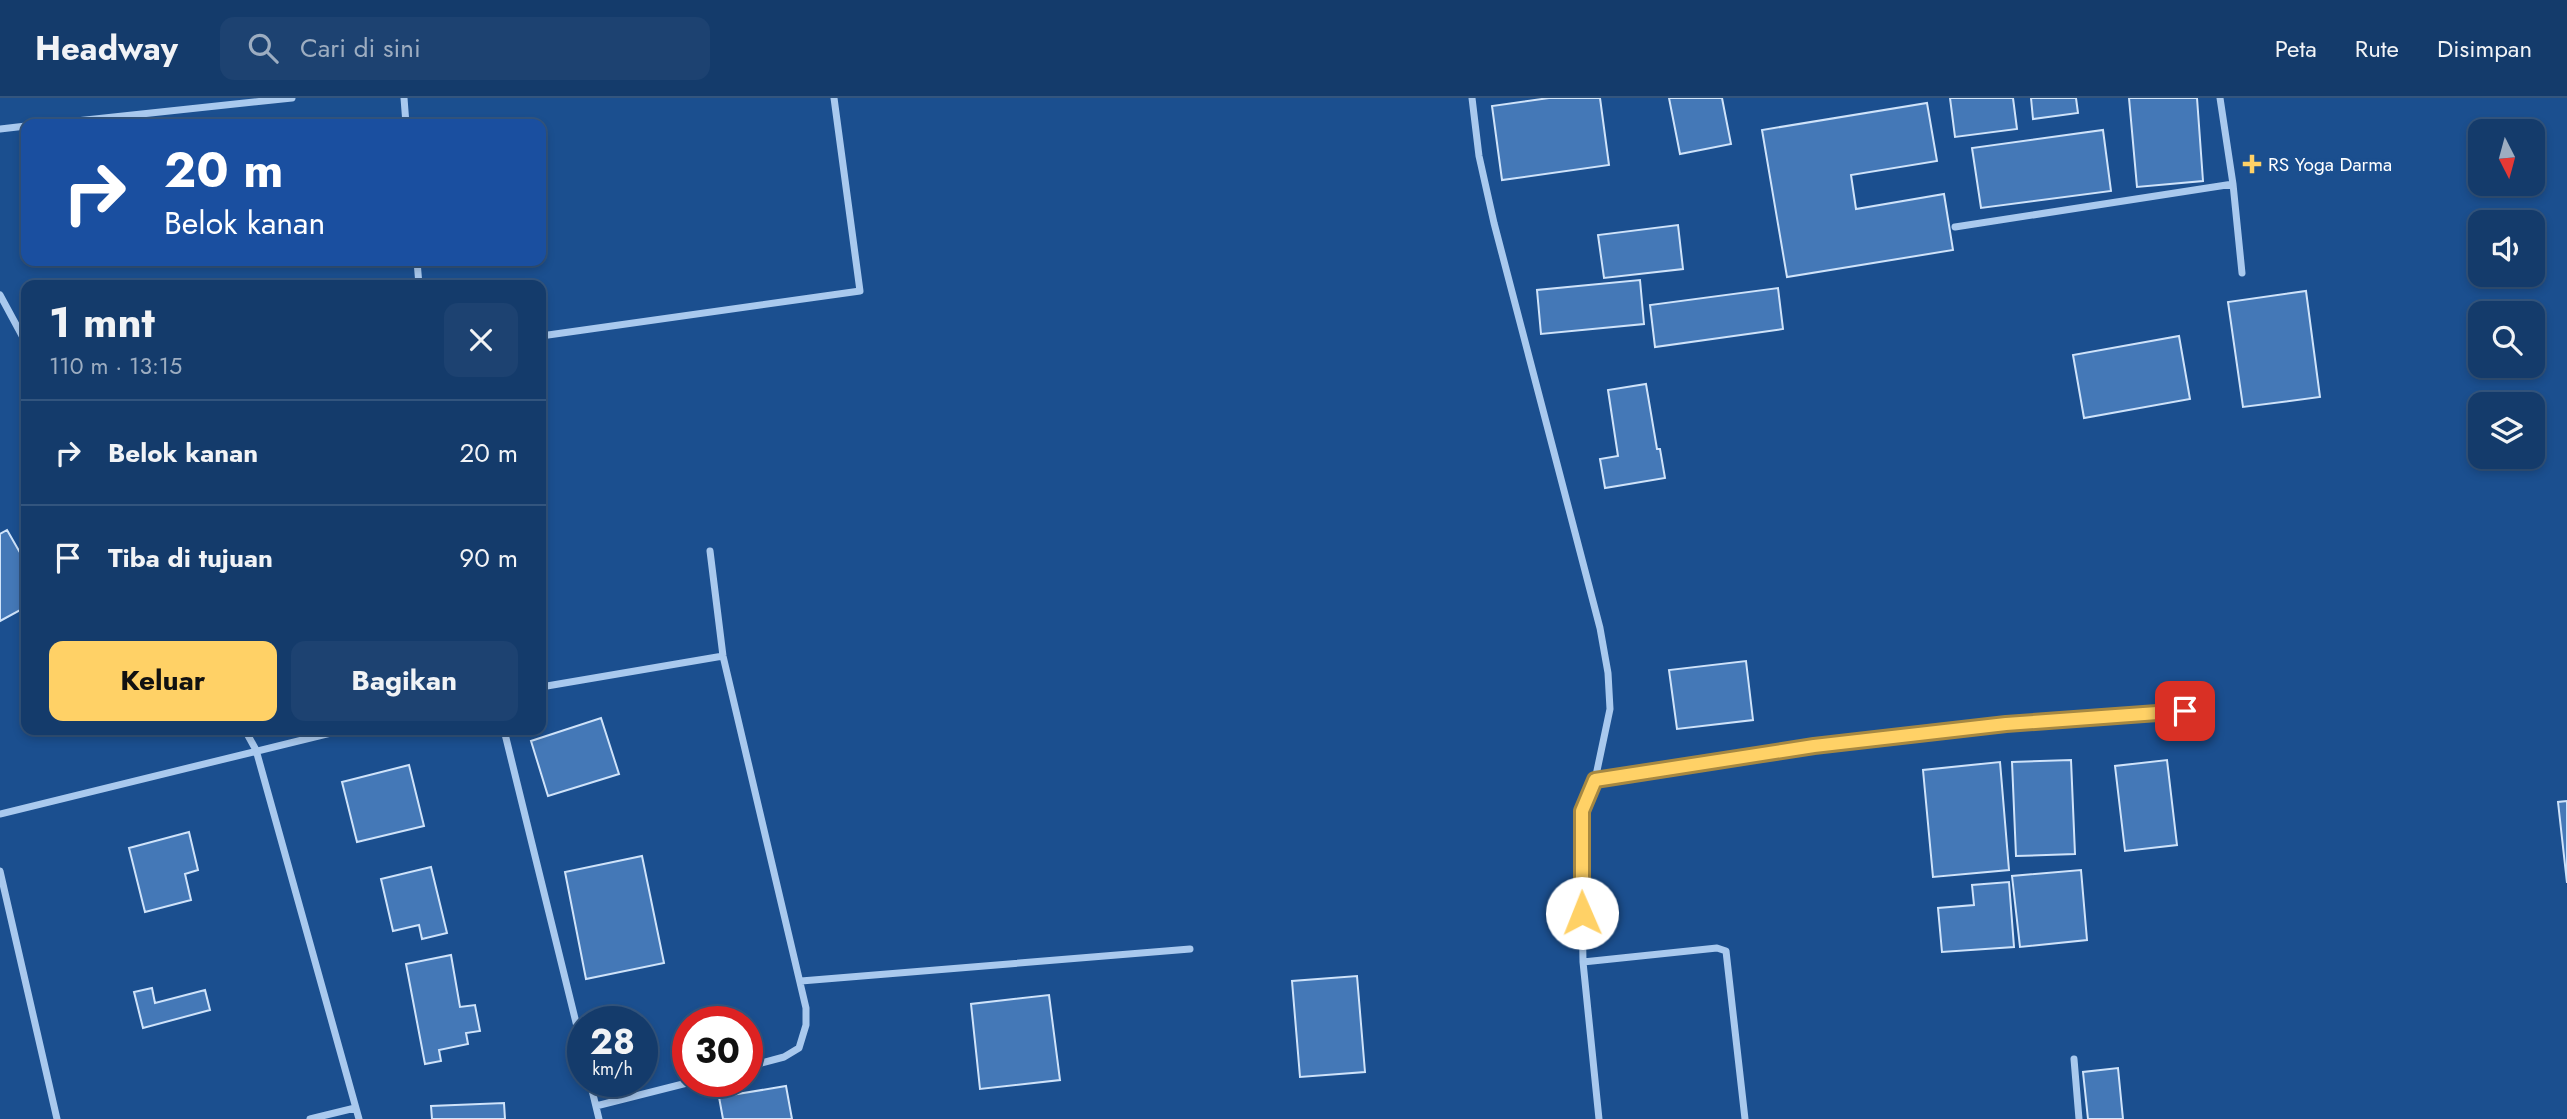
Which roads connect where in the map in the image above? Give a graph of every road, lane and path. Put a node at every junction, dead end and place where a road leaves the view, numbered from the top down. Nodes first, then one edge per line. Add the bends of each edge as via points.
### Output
1 (292, 98) edge
2 (404, 98) edge
3 (834, 98) edge
4 (1472, 98) edge
5 (2220, 98) edge
6 (95, 119) edge
7 (406, 119) edge
8 (21, 127) edge
9 (0, 129) edge
10 (2232, 184) junction
11 (1955, 227) dead end
12 (2242, 274) dead end
13 (0, 295) edge
14 (21, 334) edge
15 (546, 335) edge
16 (710, 551) dead end
17 (723, 656) junction
18 (546, 686) edge
19 (2185, 711) dead end
20 (247, 735) edge
21 (321, 735) edge
22 (505, 735) edge
23 (256, 750) junction
24 (1595, 780) junction
25 (0, 814) edge
26 (0, 871) edge
27 (1190, 949) dead end
28 (1583, 962) junction
29 (801, 981) junction
30 (572, 1006) edge
31 (2074, 1059) dead end
32 (763, 1063) edge
33 (672, 1087) edge
34 (594, 1097) edge
35 (596, 1106) junction
36 (355, 1108) junction
37 (57, 1119) edge
38 (310, 1119) edge
39 (359, 1119) edge
40 (599, 1119) edge
41 (1599, 1119) edge
42 (1745, 1119) edge
43 (2078, 1119) edge

1 - 6 street
2 - 7 street
3 - 15 street via 860,291
4 - 24 street via 1494,223 1600,628 1610,709
5 - 10 street
8 - 9 street
10 - 11 street
10 - 12 street
13 - 14 street
16 - 17 street
17 - 18 street
17 - 29 street
19 - 24 street via 2006,724 1814,746
20 - 23 street
21 - 23 street
22 - 30 street
23 - 25 street
23 - 36 street
24 - 28 street via 1582,811
26 - 37 street
27 - 29 street
28 - 41 street
28 - 42 street via 1717,948 1726,951
29 - 32 street via 806,1025 799,1048
31 - 43 street
33 - 35 street
34 - 35 street
35 - 40 street
36 - 38 street
36 - 39 street

